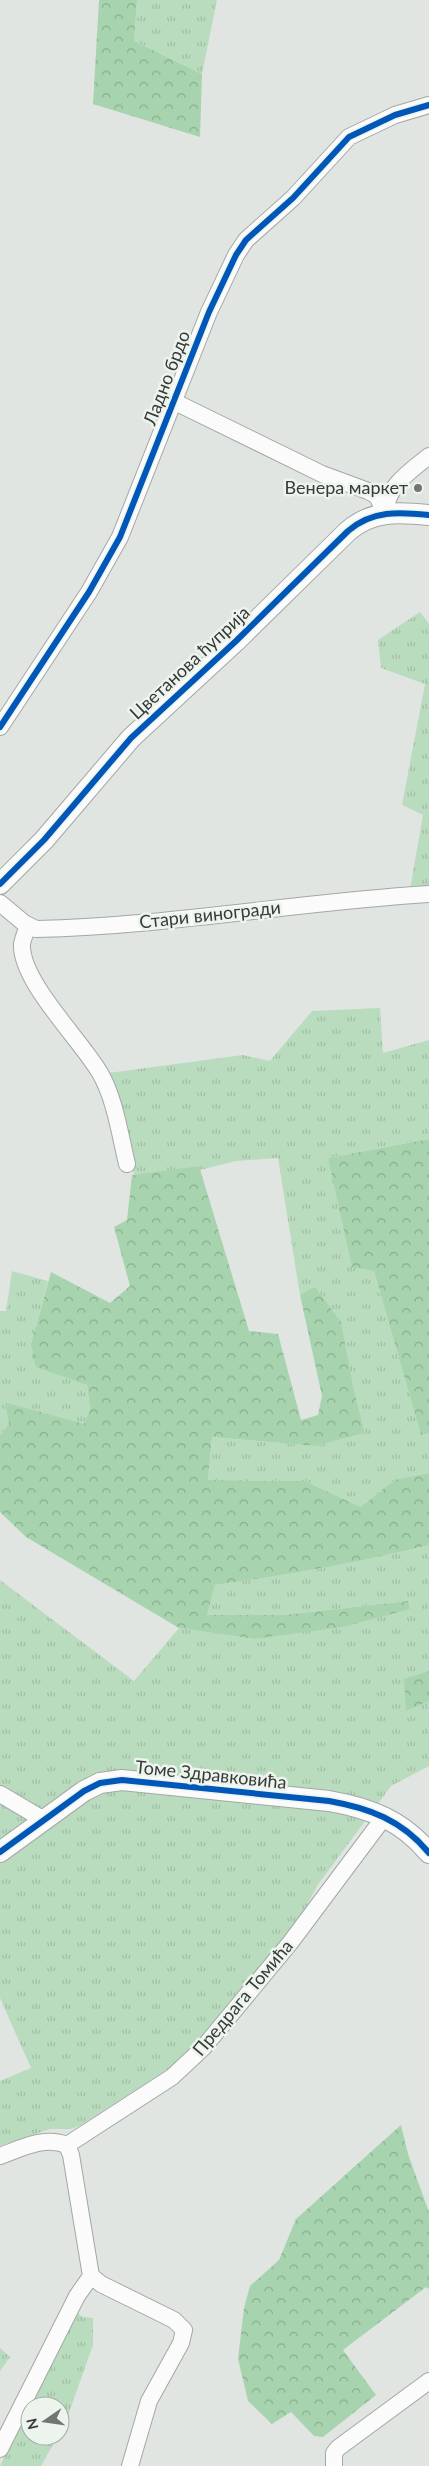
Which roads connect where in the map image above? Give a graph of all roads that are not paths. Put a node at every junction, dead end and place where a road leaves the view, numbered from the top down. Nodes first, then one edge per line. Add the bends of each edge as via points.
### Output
1 (429, 105) edge
2 (175, 402) junction
3 (429, 456) edge
4 (385, 513) junction
5 (429, 515) edge
6 (0, 727) edge
7 (0, 884) edge
8 (429, 894) edge
9 (0, 903) edge
10 (28, 926) junction
11 (127, 1164) dead end
12 (0, 1794) edge
13 (385, 1816) junction
14 (44, 1820) junction
15 (0, 1852) edge
16 (429, 1853) edge
17 (67, 2145) junction
18 (0, 2156) edge
19 (91, 2276) junction
20 (429, 2380) edge
21 (0, 2449) edge
22 (130, 2466) edge
23 (334, 2466) edge

1 - 2 street, Ладно брдо via 395,115 349,137 292,198 246,240 209,312
2 - 4 street via 322,474 368,491 377,496
2 - 6 street, Ладно брдо via 120,537 89,592
3 - 4 street via 392,490 386,499
4 - 5 street, Цветанова ћуприја
4 - 7 street, Цветанова ћуприја via 370,517 348,531 236,642 132,738 44,840
8 - 10 street, Стари виногради via 210,917 42,929
9 - 10 street
10 - 11 street via 22,945 31,974 101,1074
12 - 14 street
13 - 14 street, Томе Здравковића via 329,1801 122,1780 94,1786
13 - 16 street, Томе Здравковића via 415,1836
13 - 17 street, Предрага Томића via 263,1977 192,2059 154,2090
14 - 15 street, Томе Здравковића
17 - 18 street via 40,2142
17 - 19 street
19 - 21 street via 77,2296
19 - 22 street via 174,2320 184,2330 182,2343 151,2395
20 - 23 street via 338,2448 334,2453

